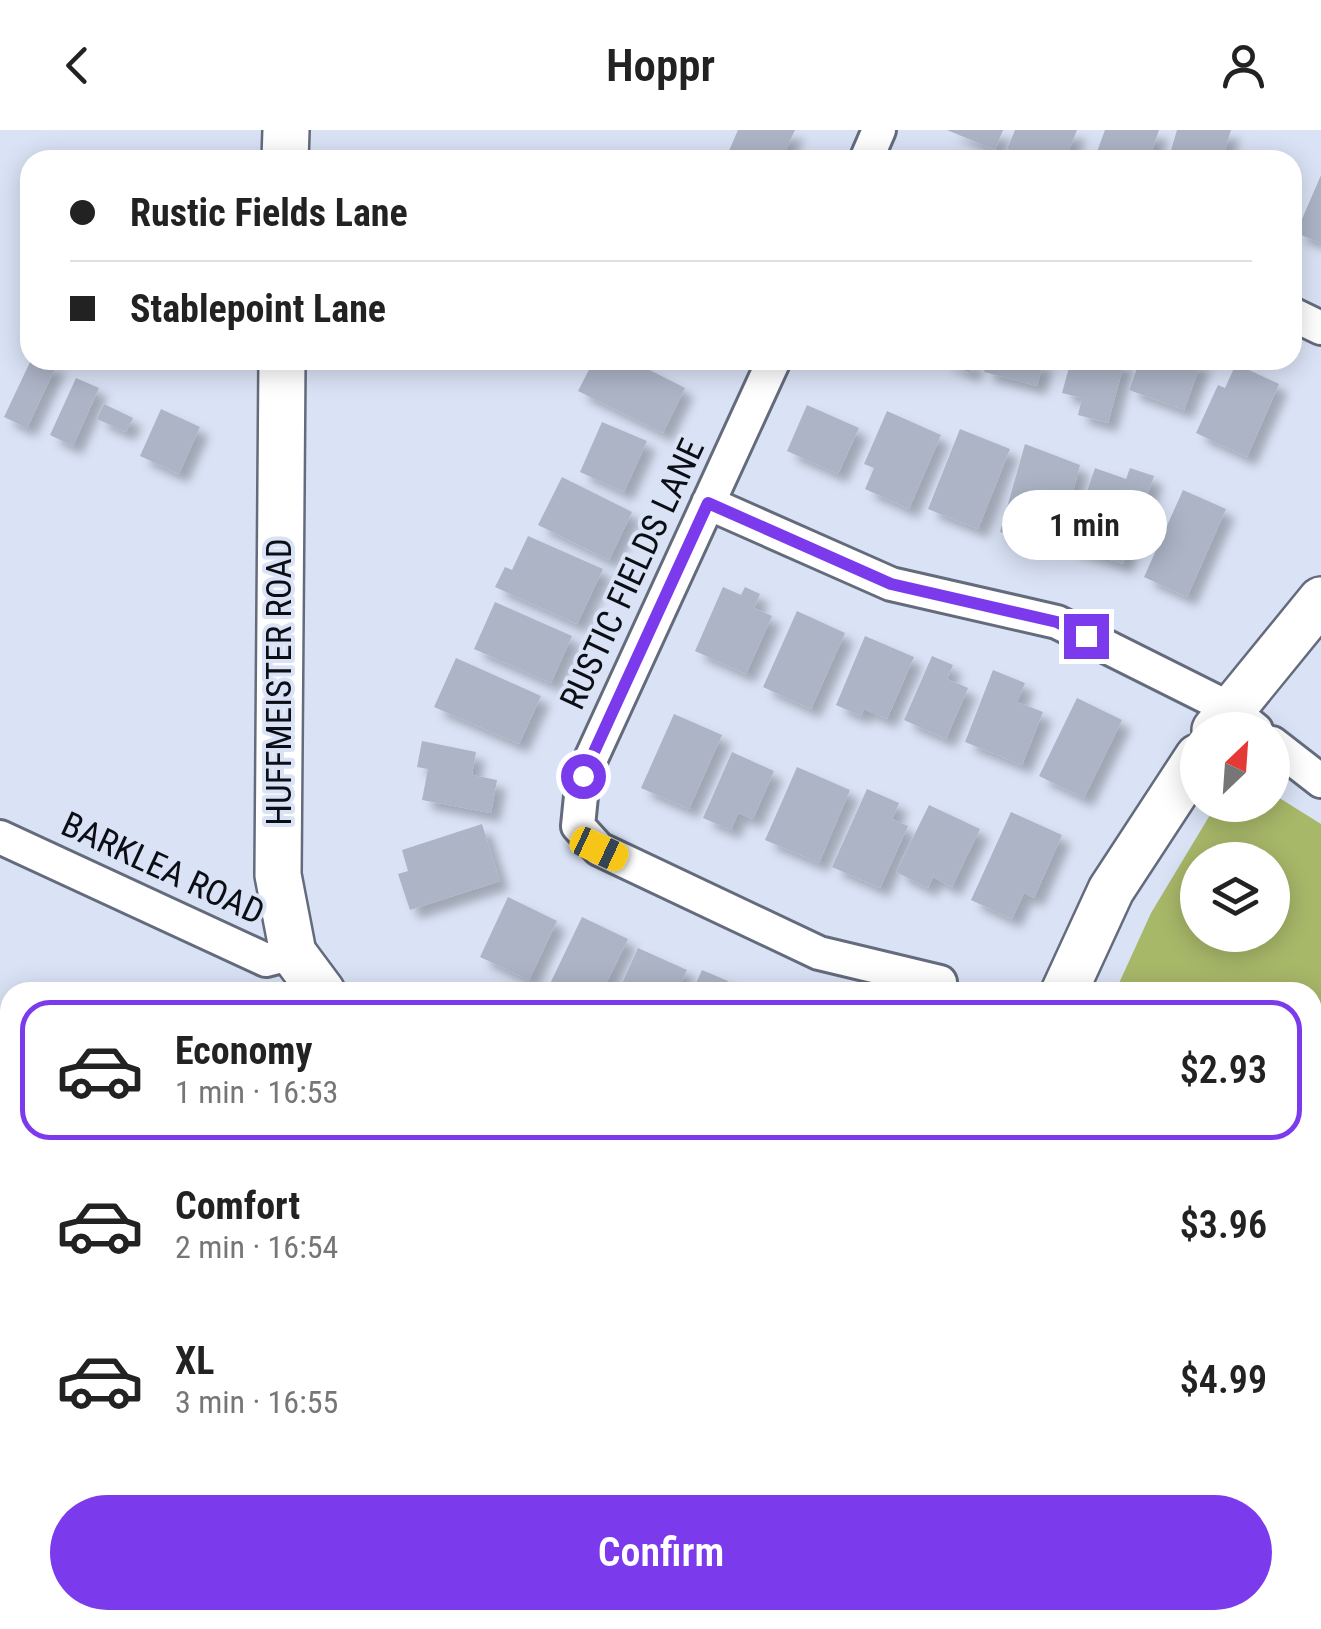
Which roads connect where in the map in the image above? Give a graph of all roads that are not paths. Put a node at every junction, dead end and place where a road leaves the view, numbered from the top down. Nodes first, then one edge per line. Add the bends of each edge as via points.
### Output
1 (282, 370) edge
2 (769, 370) edge
3 (708, 503) junction
4 (1321, 600) edge
5 (1215, 712) edge
6 (1242, 712) edge
7 (1290, 757) edge
8 (1321, 782) edge
9 (1180, 785) edge
10 (0, 837) edge
11 (293, 953) junction
12 (315, 982) edge
13 (940, 982) dead end
14 (1069, 982) edge

1 - 11 street, HUFFMEISTER ROAD via 278,875
2 - 3 street, RUSTIC FIELDS LANE
3 - 5 street via 891,584 1057,622
3 - 13 street, RUSTIC FIELDS LANE via 583,776 578,826 599,849 820,953
4 - 6 street
7 - 8 street
9 - 14 street via 1111,890
10 - 11 street, BARKLEA ROAD via 266,960
11 - 12 street, HUFFMEISTER ROAD

